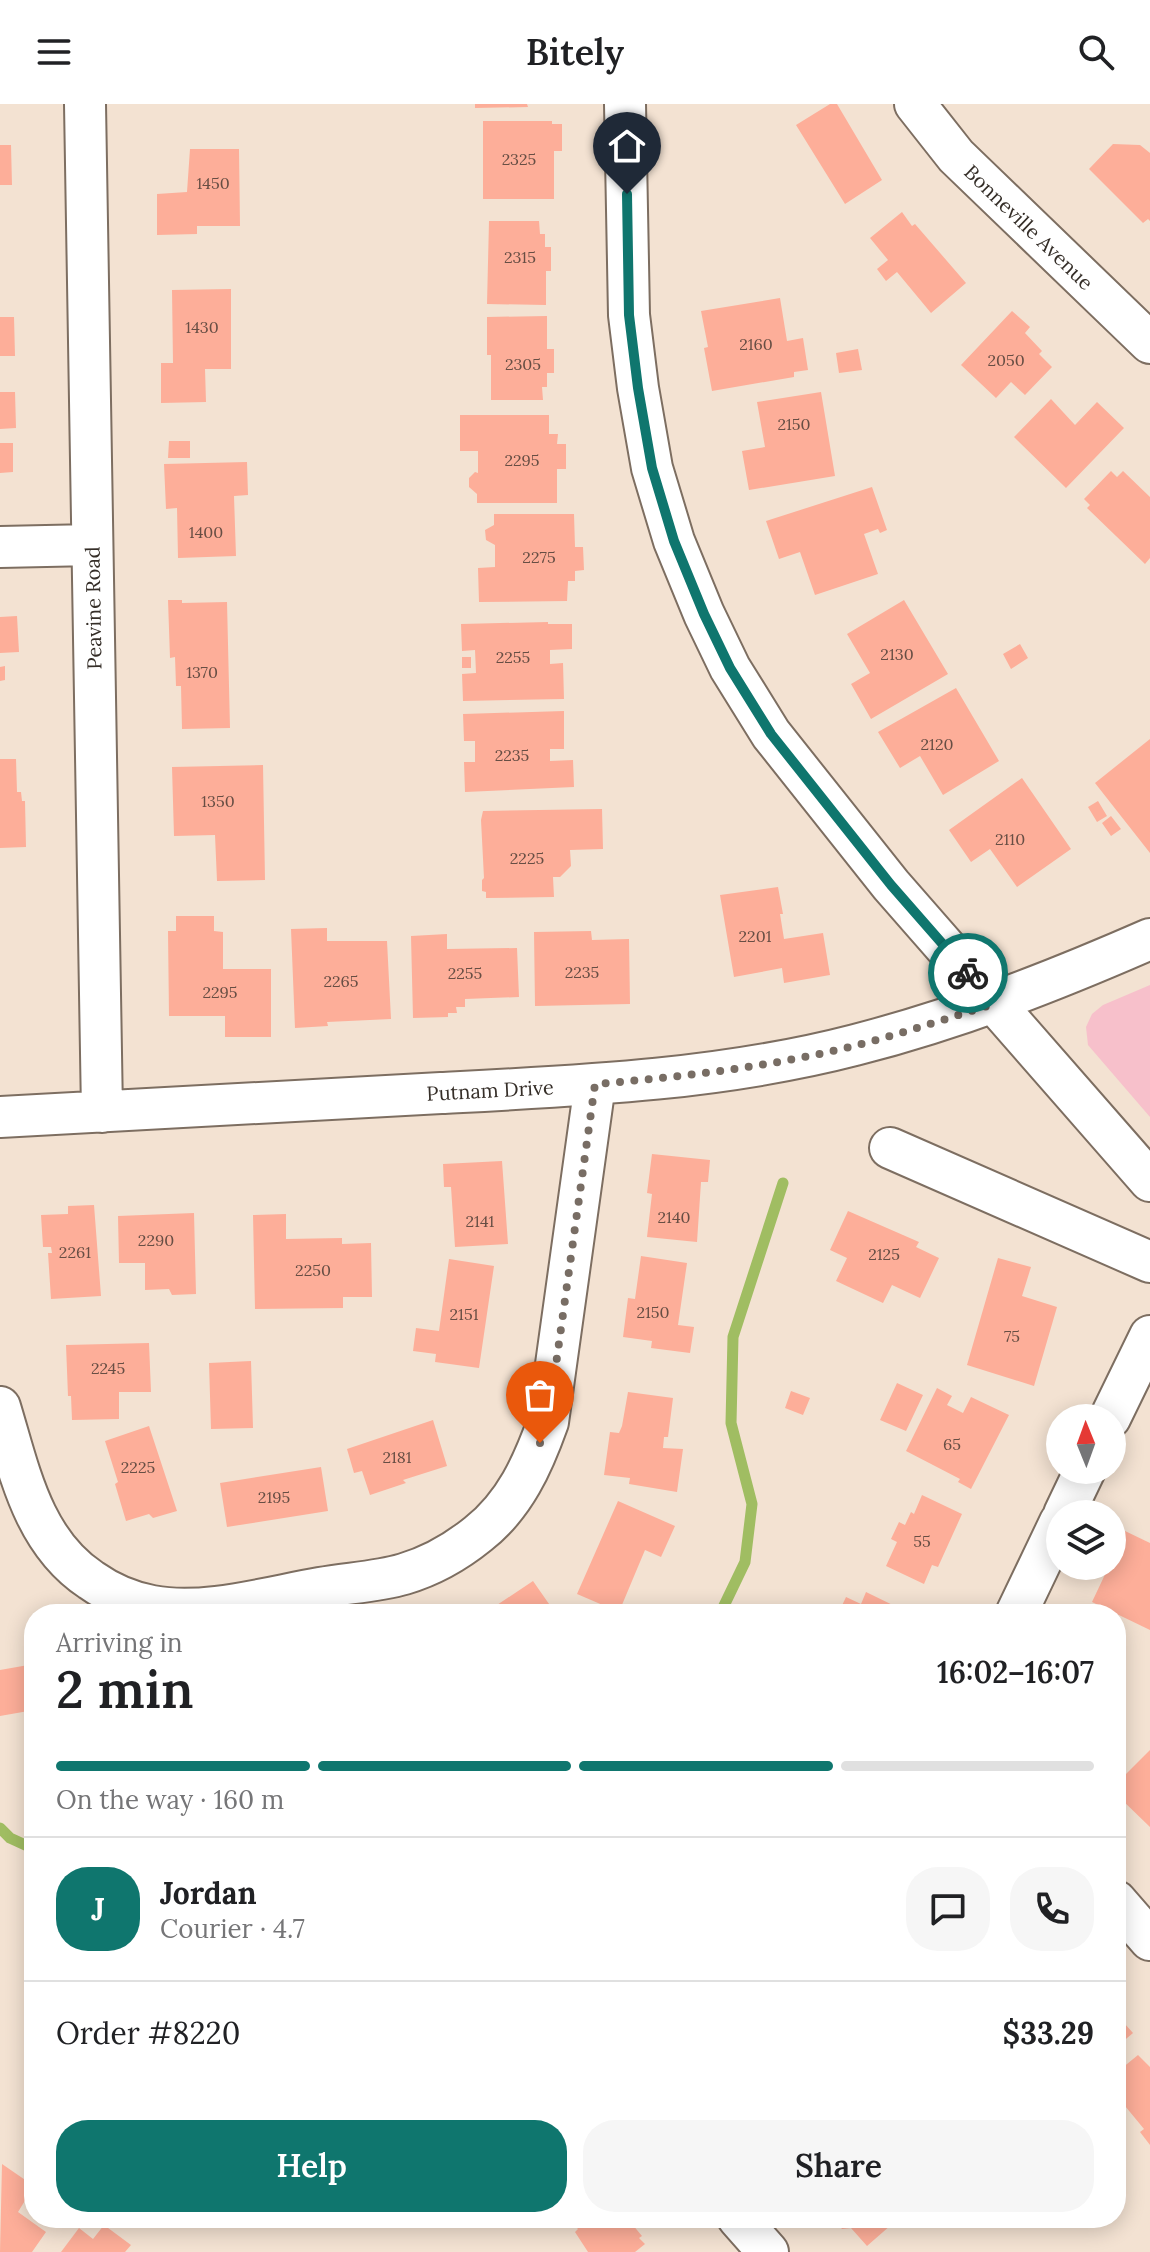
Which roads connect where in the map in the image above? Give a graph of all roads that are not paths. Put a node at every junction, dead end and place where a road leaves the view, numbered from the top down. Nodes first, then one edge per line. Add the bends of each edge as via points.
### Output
1 (85, 104) edge
2 (625, 104) edge
3 (915, 104) edge
4 (1150, 343) edge
5 (92, 545) junction
6 (0, 547) edge
7 (1150, 939) edge
8 (994, 1004) junction
9 (595, 1084) junction
10 (102, 1112) junction
11 (0, 1117) edge
12 (890, 1148) dead end
13 (1150, 1181) edge
14 (1150, 1262) edge
15 (1150, 1336) edge
16 (1117, 1404) edge
17 (0, 1407) edge
18 (1046, 1551) edge
19 (145, 1604) edge
20 (225, 1604) edge
21 (1021, 1604) edge
22 (1126, 1912) edge
23 (1150, 1940) edge
24 (747, 2228) edge
25 (768, 2252) edge

1 - 5 street, Peavine Road
2 - 8 street via 631,330 652,468 674,541 730,668 771,734
3 - 4 street, Bonneville Avenue via 956,156
5 - 6 street
5 - 10 street, Peavine Road
7 - 8 street, Putnam Drive
8 - 9 street, Putnam Drive via 806,1056
8 - 13 street
9 - 10 street, Putnam Drive
9 - 20 street via 548,1422 533,1465 507,1504 480,1533 446,1557 404,1574
10 - 11 street, Putnam Drive
12 - 14 street
15 - 16 street
17 - 19 street via 32,1508 47,1536 89,1580
18 - 21 street
22 - 23 street
24 - 25 street

